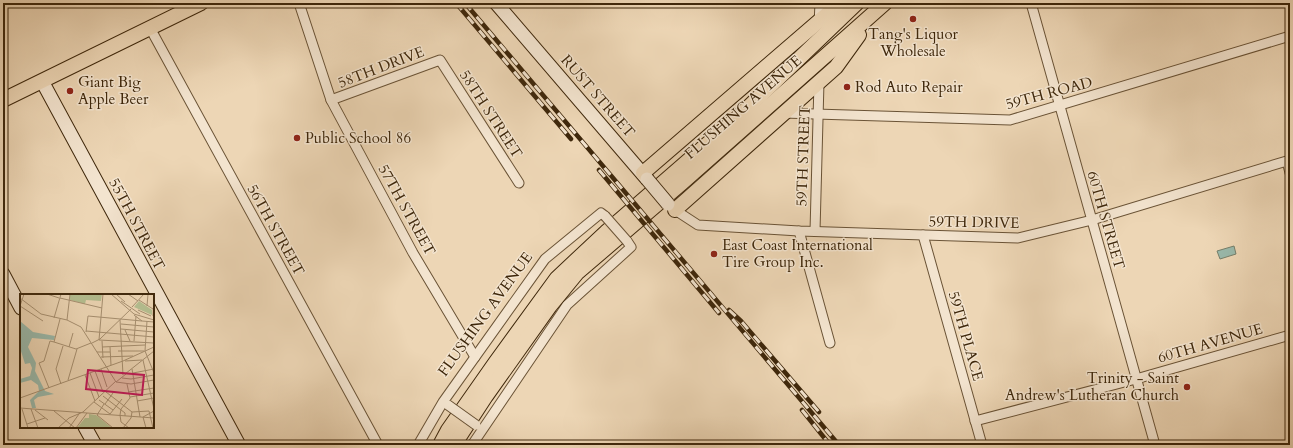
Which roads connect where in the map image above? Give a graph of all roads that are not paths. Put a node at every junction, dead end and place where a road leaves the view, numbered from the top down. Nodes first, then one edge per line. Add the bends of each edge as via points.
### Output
1 (201, 3) edge
2 (299, 3) edge
3 (496, 3) edge
4 (820, 3) edge
5 (840, 3) edge
6 (857, 3) edge
7 (885, 3) edge
8 (1031, 3) edge
9 (872, 15) junction
10 (819, 21) junction
11 (150, 28) junction
12 (1290, 36) edge
13 (818, 40) junction
14 (440, 60) joint
15 (42, 81) junction
16 (819, 82) junction
17 (3, 100) edge
18 (331, 100) junction
19 (1060, 106) junction
20 (783, 113) junction
21 (819, 115) junction
22 (1288, 161) edge
23 (1290, 172) edge
24 (645, 176) junction
25 (519, 183) dead end
26 (672, 207) junction
27 (1092, 220) junction
28 (799, 231) junction
29 (815, 231) junction
30 (923, 235) junction
31 (3, 274) edge
32 (20, 306) edge
33 (1290, 335) edge
34 (830, 343) dead end
35 (475, 357) junction
36 (1136, 378) junction
37 (446, 404) junction
38 (975, 420) junction
39 (479, 427) junction
40 (86, 428) edge
41 (95, 445) edge
42 (239, 445) edge
43 (378, 445) edge
44 (418, 445) edge
45 (440, 445) edge
46 (454, 445) edge
47 (472, 445) edge
48 (982, 445) edge
49 (1155, 445) edge

1 - 11 main road
2 - 18 street, 57TH STREET
3 - 24 main road, RUST STREET
4 - 10 street
5 - 10 main road
6 - 13 main road, FLUSHING AVENUE
7 - 9 main road, FLUSHING AVENUE
8 - 19 street, 60TH STREET
9 - 16 main road via 836,68
9 - 46 main road, FLUSHING AVENUE via 577,273 550,306
10 - 13 street
10 - 24 main road
11 - 15 main road
11 - 43 street, 56TH STREET
12 - 19 street, 59TH ROAD
13 - 45 main road, FLUSHING AVENUE via 736,119 557,278 483,380
14 - 18 street, 58TH DRIVE
14 - 25 street, 58TH STREET
15 - 17 main road
15 - 42 main road, 55TH STREET
16 - 20 main road
16 - 21 street, 59TH STREET
18 - 35 street, 57TH STREET via 413,252
19 - 21 street, 59TH ROAD via 1010,120
19 - 27 street, 60TH STREET
20 - 21 street, 59TH ROAD
20 - 26 main road
21 - 29 street, 59TH STREET
22 - 23 street
22 - 27 street, 59TH DRIVE
24 - 26 main road, RUST STREET, bridge
26 - 28 street, 59TH DRIVE via 698,224
27 - 30 street, 59TH DRIVE via 1018,238
27 - 36 street, 60TH STREET
28 - 29 street, 59TH DRIVE
28 - 34 street
29 - 30 street, 59TH DRIVE
30 - 38 street, 59TH PLACE
31 - 32 main road
33 - 36 street, 60TH AVENUE
35 - 37 street, FLUSHING AVENUE
35 - 39 street, FLUSHING AVENUE, bridge via 545,259 601,213 631,246 567,305
36 - 38 street, 60TH AVENUE
36 - 49 street, 60TH STREET
37 - 39 street, bridge
37 - 44 street, FLUSHING AVENUE
38 - 48 street, 59TH PLACE
39 - 47 street, FLUSHING AVENUE
40 - 41 main road

